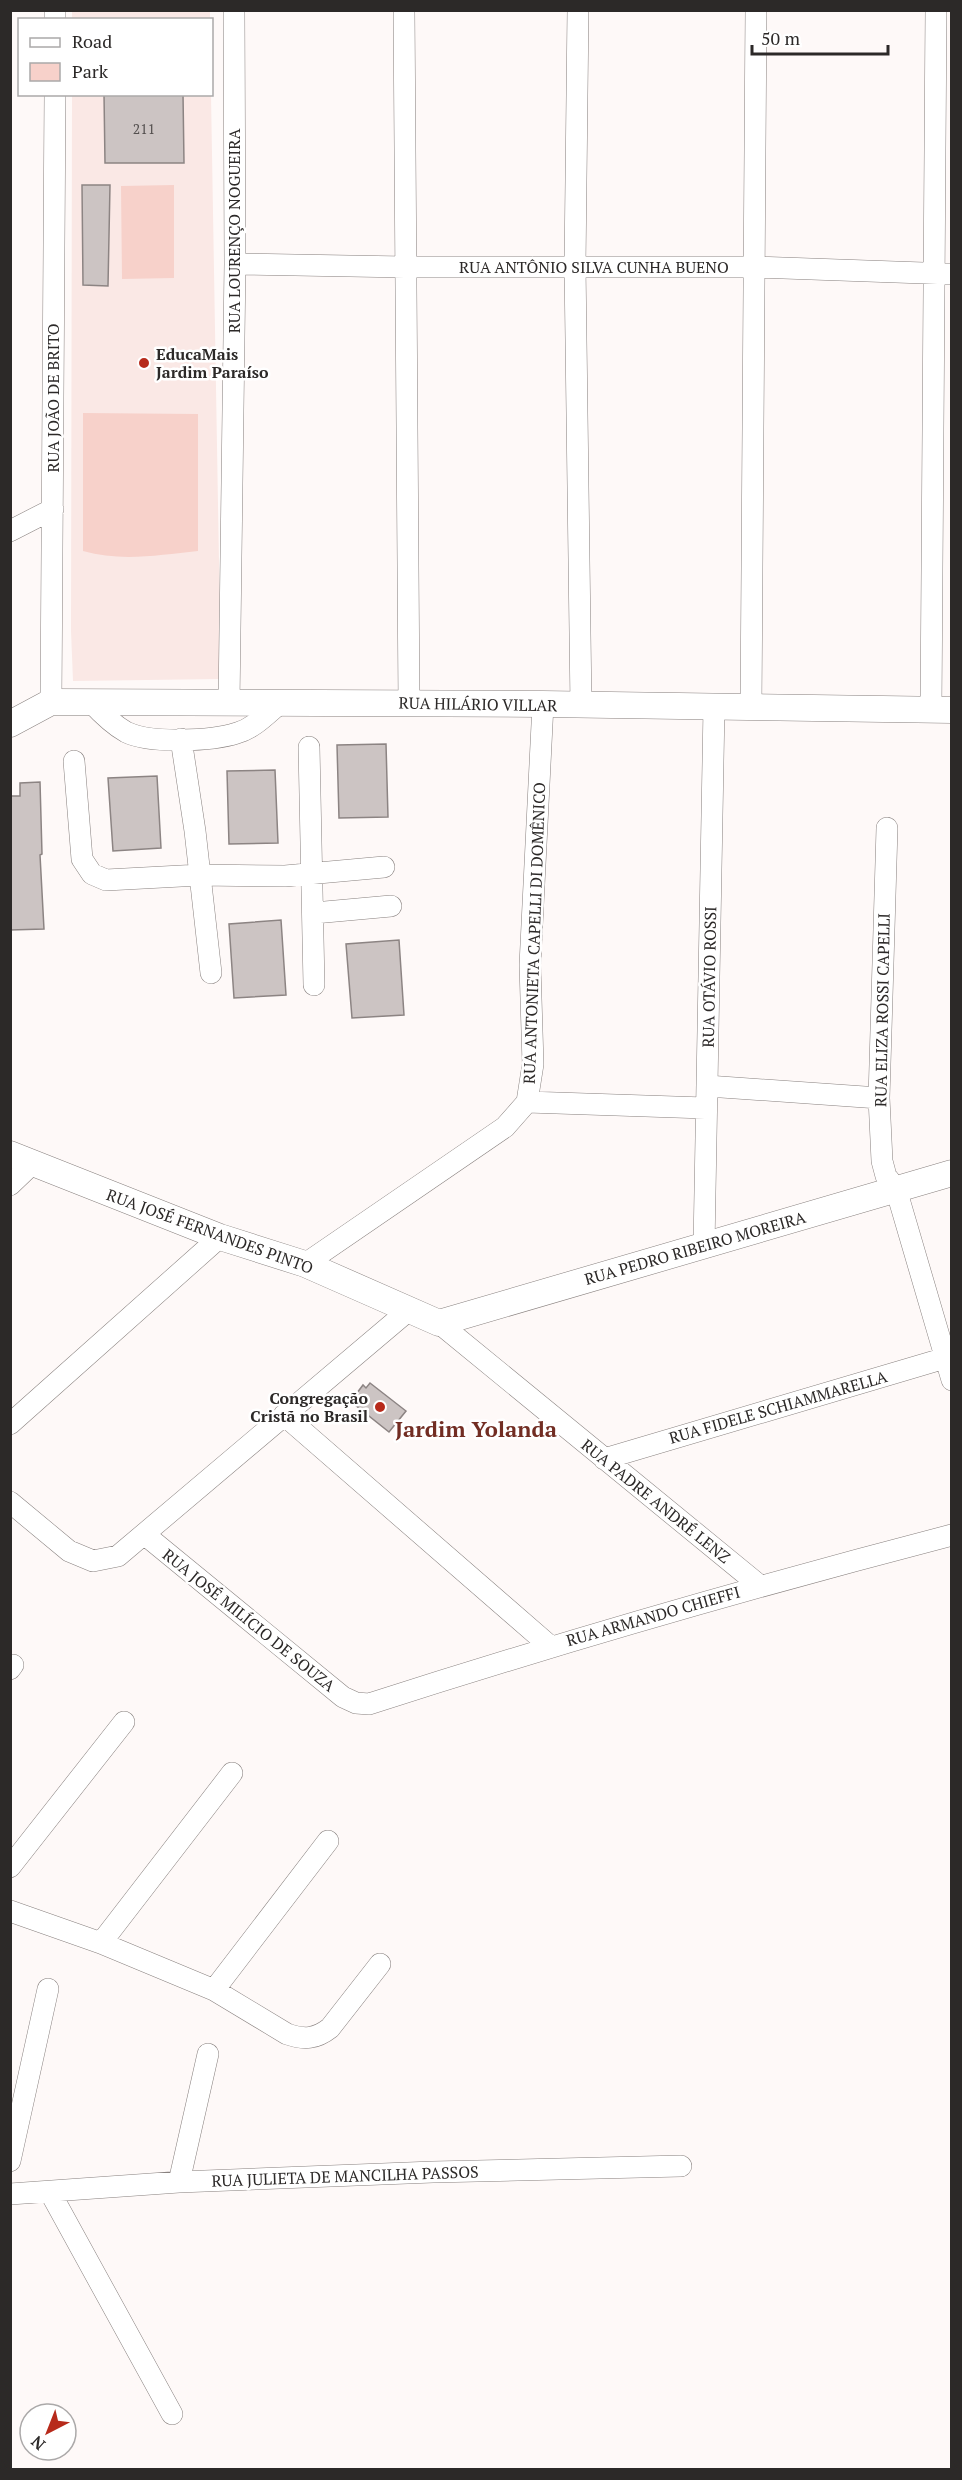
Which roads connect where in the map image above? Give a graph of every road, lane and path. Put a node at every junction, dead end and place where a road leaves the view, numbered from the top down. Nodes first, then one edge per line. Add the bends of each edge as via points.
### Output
1 (234, 10) edge
2 (404, 10) edge
3 (578, 10) edge
4 (756, 10) edge
5 (936, 10) edge
6 (55, 96) edge
7 (236, 264) junction
8 (575, 266) junction
9 (405, 267) junction
10 (753, 267) junction
11 (943, 274) edge
12 (53, 509) junction
13 (10, 531) edge
14 (51, 702) junction
15 (90, 702) junction
16 (229, 703) junction
17 (279, 704) junction
18 (409, 704) junction
19 (543, 704) junction
20 (581, 706) junction
21 (714, 708) junction
22 (751, 708) junction
23 (941, 710) edge
24 (10, 724) edge
25 (181, 739) junction
26 (309, 747) dead end
27 (74, 761) dead end
28 (887, 828) dead end
29 (384, 867) dead end
30 (314, 874) junction
31 (200, 875) junction
32 (391, 906) dead end
33 (314, 913) junction
34 (211, 973) dead end
35 (314, 985) dead end
36 (707, 1086) junction
37 (879, 1098) junction
38 (527, 1102) junction
39 (705, 1108) junction
40 (21, 1159) edge
41 (951, 1173) edge
42 (10, 1185) edge
43 (896, 1189) junction
44 (220, 1237) junction
45 (704, 1246) junction
46 (305, 1264) junction
47 (409, 1310) junction
48 (439, 1323) junction
49 (948, 1357) edge
50 (951, 1380) edge
51 (284, 1415) junction
52 (10, 1424) edge
53 (604, 1459) junction
54 (10, 1502) edge
55 (144, 1534) junction
56 (951, 1534) edge
57 (759, 1585) junction
58 (551, 1647) junction
59 (356, 1703) joint
60 (124, 1722) dead end
61 (232, 1773) dead end
62 (328, 1841) dead end
63 (10, 1867) edge
64 (10, 1911) edge
65 (102, 1943) junction
66 (380, 1964) dead end
67 (48, 1989) dead end
68 (214, 1990) junction
69 (208, 2054) dead end
70 (10, 2161) edge
71 (681, 2166) dead end
72 (178, 2182) junction
73 (50, 2192) junction
74 (10, 2194) edge
75 (172, 2414) dead end

1 - 7 street, RUA LOURENÇO NOGUEIRA
2 - 9 street
3 - 8 street
4 - 10 street
5 - 11 street
6 - 12 street, RUA JOÃO DE BRITO
7 - 9 street, RUA ANTÔNIO SILVA CUNHA BUENO
7 - 16 street, RUA LOURENÇO NOGUEIRA
8 - 9 street, RUA ANTÔNIO SILVA CUNHA BUENO
8 - 10 street, RUA ANTÔNIO SILVA CUNHA BUENO
8 - 20 street
9 - 18 street
10 - 11 street, RUA ANTÔNIO SILVA CUNHA BUENO
10 - 22 street
11 - 23 street
12 - 13 street
12 - 14 street, RUA JOÃO DE BRITO
14 - 15 street, RUA HILÁRIO VILLAR
14 - 24 street, RUA HILÁRIO VILLAR
15 - 16 street, RUA HILÁRIO VILLAR
15 - 25 street via 129,733
16 - 17 street, RUA HILÁRIO VILLAR
17 - 18 street, RUA HILÁRIO VILLAR
17 - 25 street via 260,721 239,732
18 - 19 street, RUA HILÁRIO VILLAR
19 - 20 street, RUA HILÁRIO VILLAR
19 - 38 street, RUA ANTONIETA CAPELLI DI DOMÊNICO via 530,965 533,1064
20 - 21 street, RUA HILÁRIO VILLAR
21 - 22 street, RUA HILÁRIO VILLAR
21 - 36 street, RUA OTÁVIO ROSSI
22 - 23 street, RUA HILÁRIO VILLAR
25 - 31 street
26 - 30 street
27 - 31 street via 82,859 92,874 106,880
28 - 37 street, RUA ELIZA ROSSI CAPELLI
29 - 30 street
30 - 31 street
30 - 33 street
31 - 34 street
32 - 33 street
33 - 35 street
36 - 37 street
36 - 39 street, RUA OTÁVIO ROSSI
37 - 43 street, RUA ELIZA ROSSI CAPELLI via 882,1161 886,1176
38 - 39 street
38 - 46 street, RUA ANTONIETA CAPELLI DI DOMÊNICO via 505,1127
39 - 45 street, RUA OTÁVIO ROSSI
40 - 42 street
40 - 44 street, RUA JOSÉ FERNANDES PINTO
41 - 43 street, RUA PEDRO RIBEIRO MOREIRA
43 - 45 street, RUA PEDRO RIBEIRO MOREIRA
43 - 49 street, RUA ELIZA ROSSI CAPELLI
44 - 46 street, RUA JOSÉ FERNANDES PINTO
44 - 52 street
45 - 48 street, RUA PEDRO RIBEIRO MOREIRA
46 - 47 street, RUA JOSÉ FERNANDES PINTO
47 - 48 street, RUA PADRE ANDRÉ LENZ
47 - 51 street
48 - 53 street, RUA PADRE ANDRÉ LENZ
49 - 50 street, RUA ELIZA ROSSI CAPELLI
49 - 53 street, RUA FIDELE SCHIAMMARELLA
51 - 55 street
51 - 58 street
53 - 57 street, RUA PADRE ANDRÉ LENZ
54 - 55 street via 69,1551 93,1561 118,1556
55 - 59 street, RUA JOSÉ MILÍCIO DE SOUZA via 343,1697
56 - 57 street, RUA ARMANDO CHIEFFI
57 - 58 street, RUA ARMANDO CHIEFFI
58 - 59 street, RUA ARMANDO CHIEFFI via 369,1704
60 - 63 street
61 - 65 street
62 - 68 street
64 - 65 street
65 - 68 street
66 - 68 street via 330,2028 311,2038 287,2034
67 - 70 street
69 - 72 street
71 - 72 street, RUA JULIETA DE MANCILHA PASSOS
72 - 73 street, RUA JULIETA DE MANCILHA PASSOS
73 - 74 street, RUA JULIETA DE MANCILHA PASSOS
73 - 75 street

